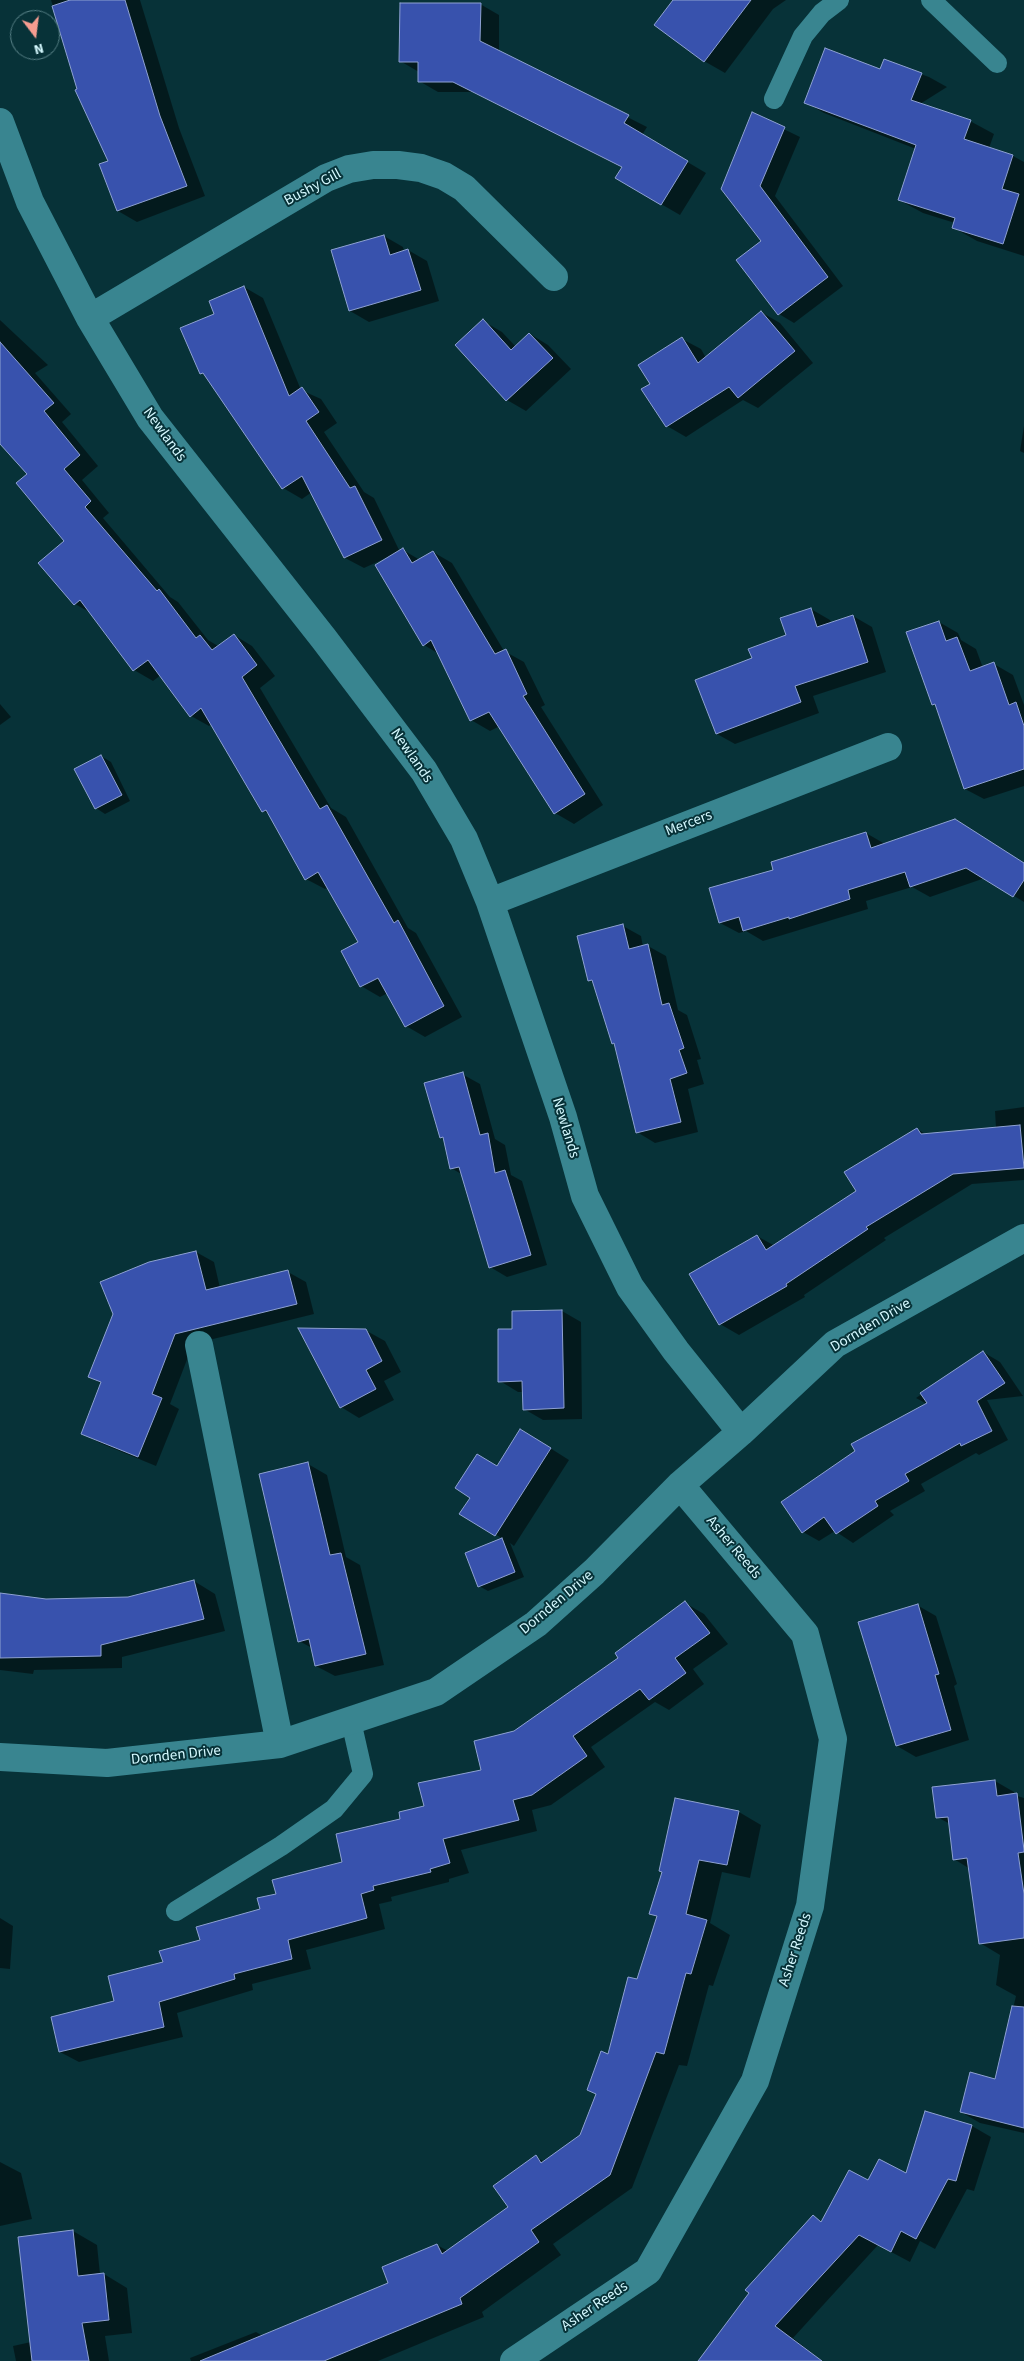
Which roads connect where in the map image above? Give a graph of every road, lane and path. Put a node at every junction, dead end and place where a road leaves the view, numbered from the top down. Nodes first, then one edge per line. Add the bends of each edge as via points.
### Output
1 (839, 0) edge
2 (932, 0) edge
3 (997, 63) dead end
4 (774, 99) dead end
5 (0, 122) edge
6 (554, 277) dead end
7 (90, 318) junction
8 (888, 747) dead end
9 (490, 902) junction
10 (1024, 1238) edge
11 (199, 1345) dead end
12 (741, 1432) junction
13 (680, 1485) junction
14 (351, 1720) junction
15 (280, 1744) junction
16 (0, 1757) edge
17 (176, 1911) dead end
18 (514, 2361) edge

1 - 4 lane via 822,13 803,36
2 - 3 lane
5 - 7 street, Newlands via 30,202
6 - 7 street, Bushy Gill via 464,188 421,168 373,165 349,169 326,178
7 - 9 street, Newlands via 150,418 424,771 464,839
8 - 9 street, Mercers
9 - 12 street, Newlands via 563,1117 585,1196 630,1287
10 - 12 street, Dornden Drive via 835,1344
11 - 15 street
12 - 13 street, Dornden Drive
13 - 14 street, Dornden Drive via 594,1572 536,1624 436,1692
13 - 18 street, Asher Reeds via 805,1634 833,1739 810,1906 755,2081 648,2271
14 - 15 street, Dornden Drive
14 - 17 lane via 363,1774 334,1809
15 - 16 street, Dornden Drive via 107,1763

